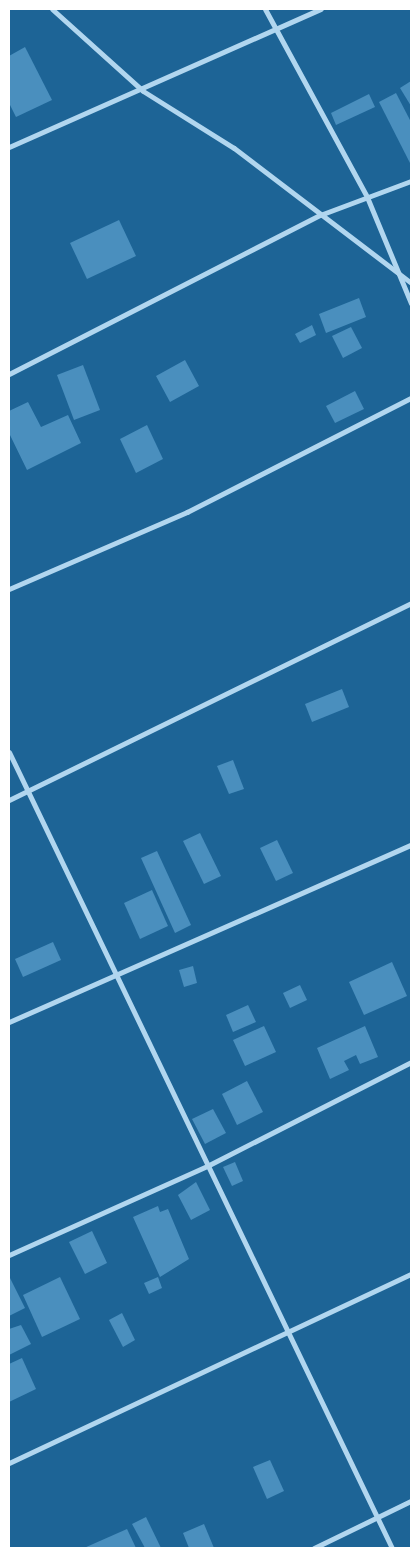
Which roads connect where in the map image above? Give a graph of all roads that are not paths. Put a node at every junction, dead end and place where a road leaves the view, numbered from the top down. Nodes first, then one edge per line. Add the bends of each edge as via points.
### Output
1 (52, 9) edge
2 (265, 9) edge
3 (321, 9) edge
4 (276, 30) junction
5 (143, 90) junction
6 (9, 147) edge
7 (411, 181) edge
8 (367, 197) junction
9 (320, 215) junction
10 (401, 276) junction
11 (411, 283) edge
12 (411, 303) edge
13 (9, 374) edge
14 (411, 398) edge
15 (9, 589) edge
16 (411, 603) edge
17 (9, 752) edge
18 (28, 790) junction
19 (9, 800) edge
20 (411, 845) edge
21 (117, 972) junction
22 (9, 1022) edge
23 (411, 1062) edge
24 (208, 1165) junction
25 (9, 1255) edge
26 (411, 1274) edge
27 (288, 1331) junction
28 (9, 1463) edge
29 (411, 1501) edge
30 (378, 1518) junction
31 (314, 1548) edge
32 (392, 1548) edge

1 - 5 street
2 - 4 street
3 - 4 street
4 - 5 street
4 - 8 street
5 - 6 street
5 - 9 street via 234,148
7 - 8 street
8 - 9 street
8 - 10 street
9 - 10 street
9 - 13 street
10 - 11 street
10 - 12 street
14 - 15 street via 187,512
16 - 18 street
17 - 18 street
18 - 19 street
18 - 21 street
20 - 21 street
21 - 22 street
21 - 24 street
23 - 24 street
24 - 25 street
24 - 27 street
26 - 27 street
27 - 28 street
27 - 30 street
29 - 30 street
30 - 31 street
30 - 32 street

